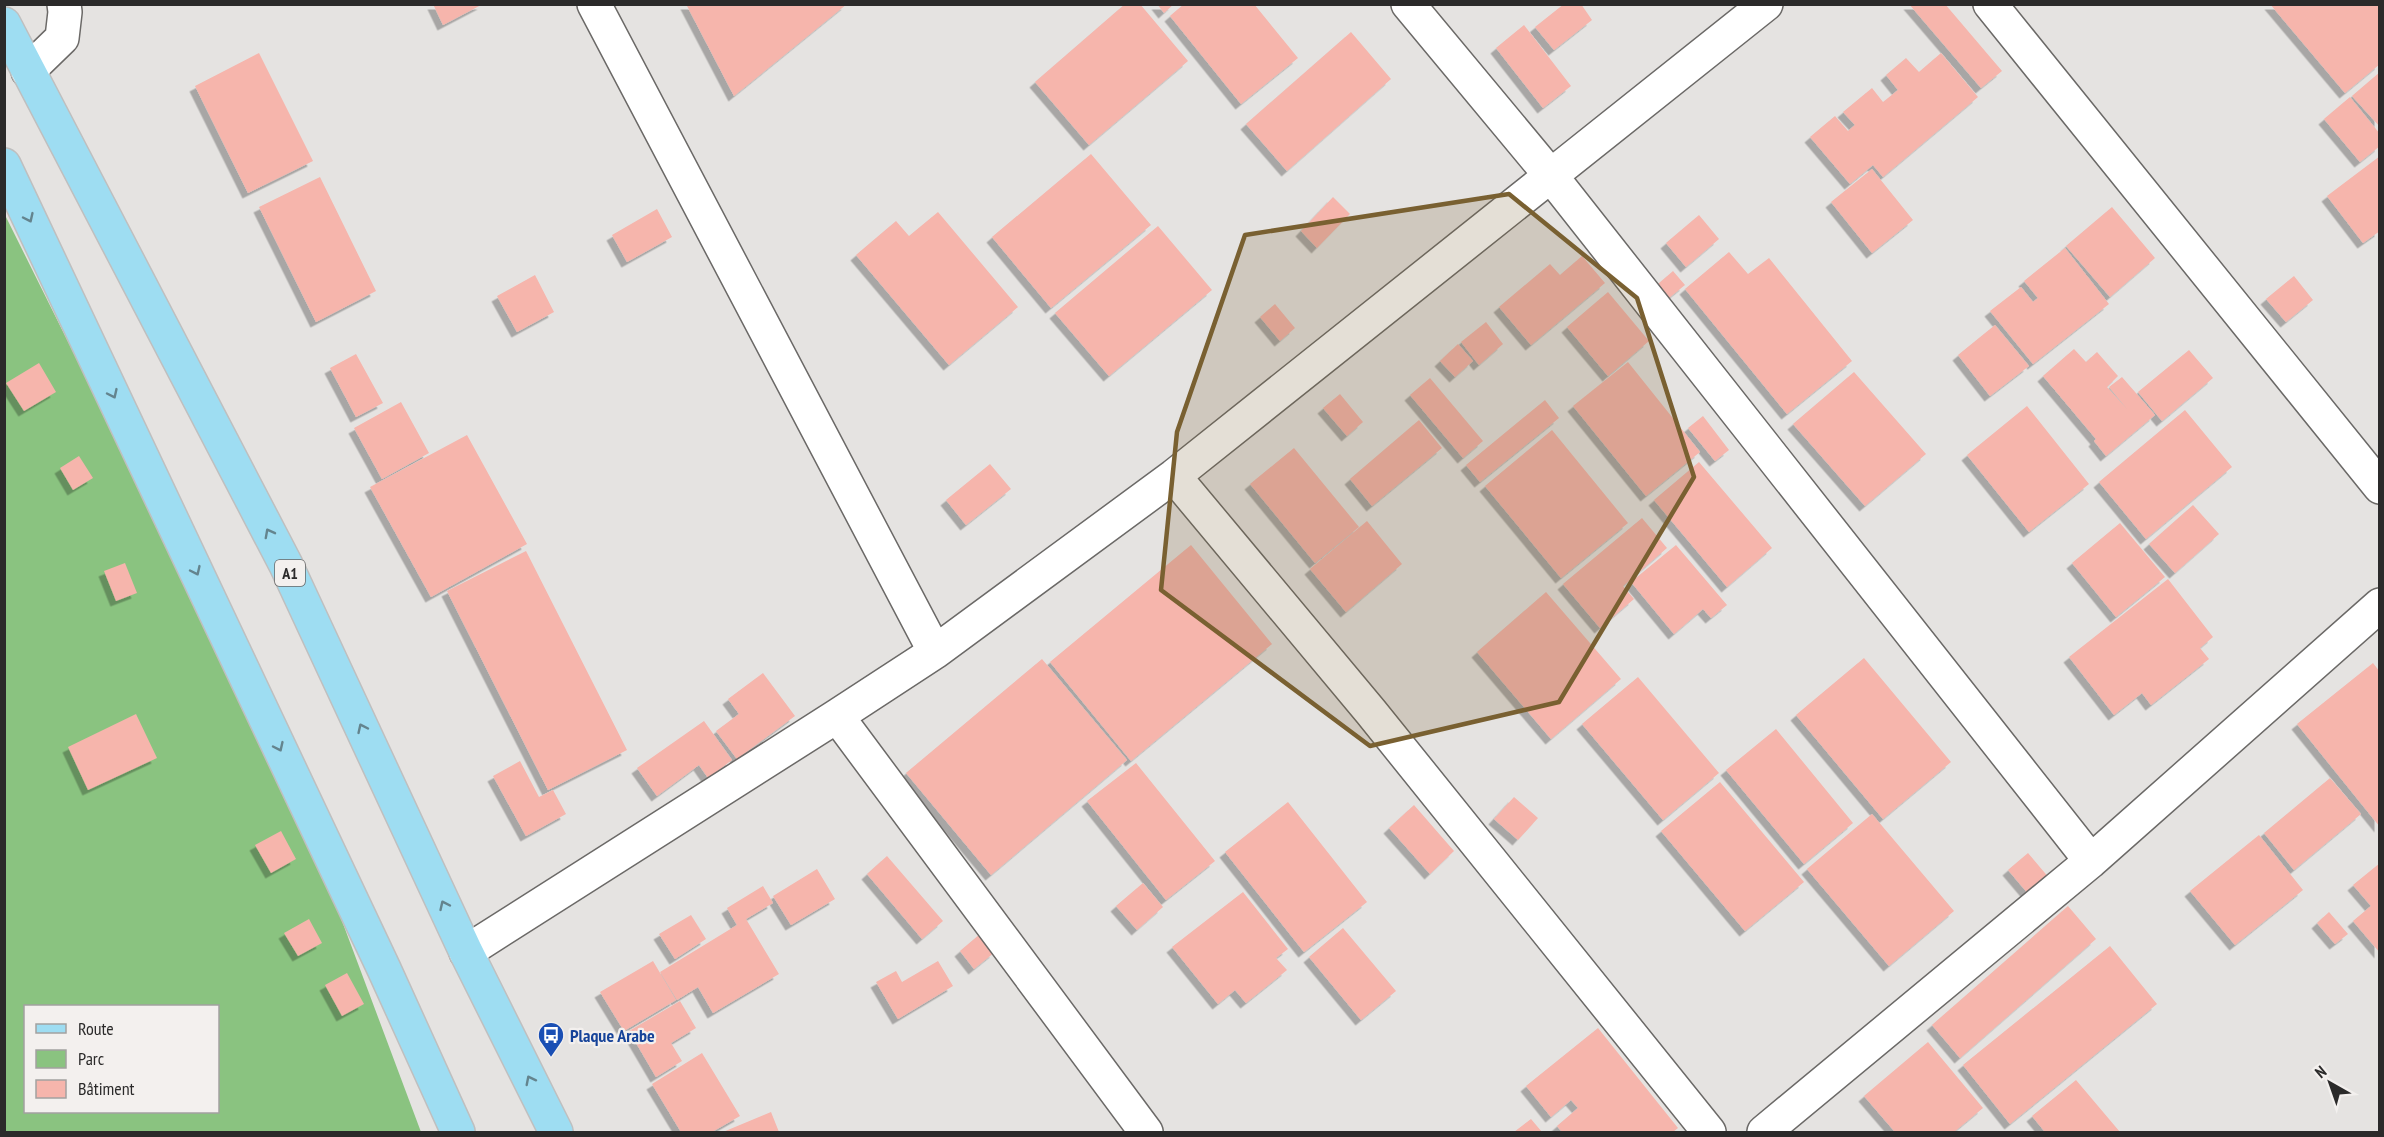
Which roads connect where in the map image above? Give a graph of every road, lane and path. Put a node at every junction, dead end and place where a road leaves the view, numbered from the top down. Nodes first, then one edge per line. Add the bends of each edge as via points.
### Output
1 (64, 4) edge
2 (594, 4) edge
3 (1408, 4) edge
4 (1766, 4) edge
5 (1990, 4) edge
6 (4, 24) edge
7 (28, 71) junction
8 (4, 165) edge
9 (1551, 176) junction
10 (1174, 476) junction
11 (2379, 487) edge
12 (2379, 605) edge
13 (935, 652) junction
14 (837, 716) junction
15 (2091, 861) junction
16 (466, 952) junction
17 (458, 1132) edge
18 (556, 1132) edge
19 (1146, 1132) edge
20 (1709, 1132) edge
21 (1764, 1132) edge

1 - 7 street via 62,38
2 - 13 street
3 - 9 street
4 - 9 street
5 - 11 street
6 - 7 main road, A1
16 -> 7 main road, A1 via 286,565
8 -> 17 main road
9 - 10 street
9 - 15 street
10 - 13 street
10 - 20 street via 1371,712
12 - 15 street
13 - 14 street
14 - 16 street
14 - 19 street
15 - 21 street
18 -> 16 main road, A1

